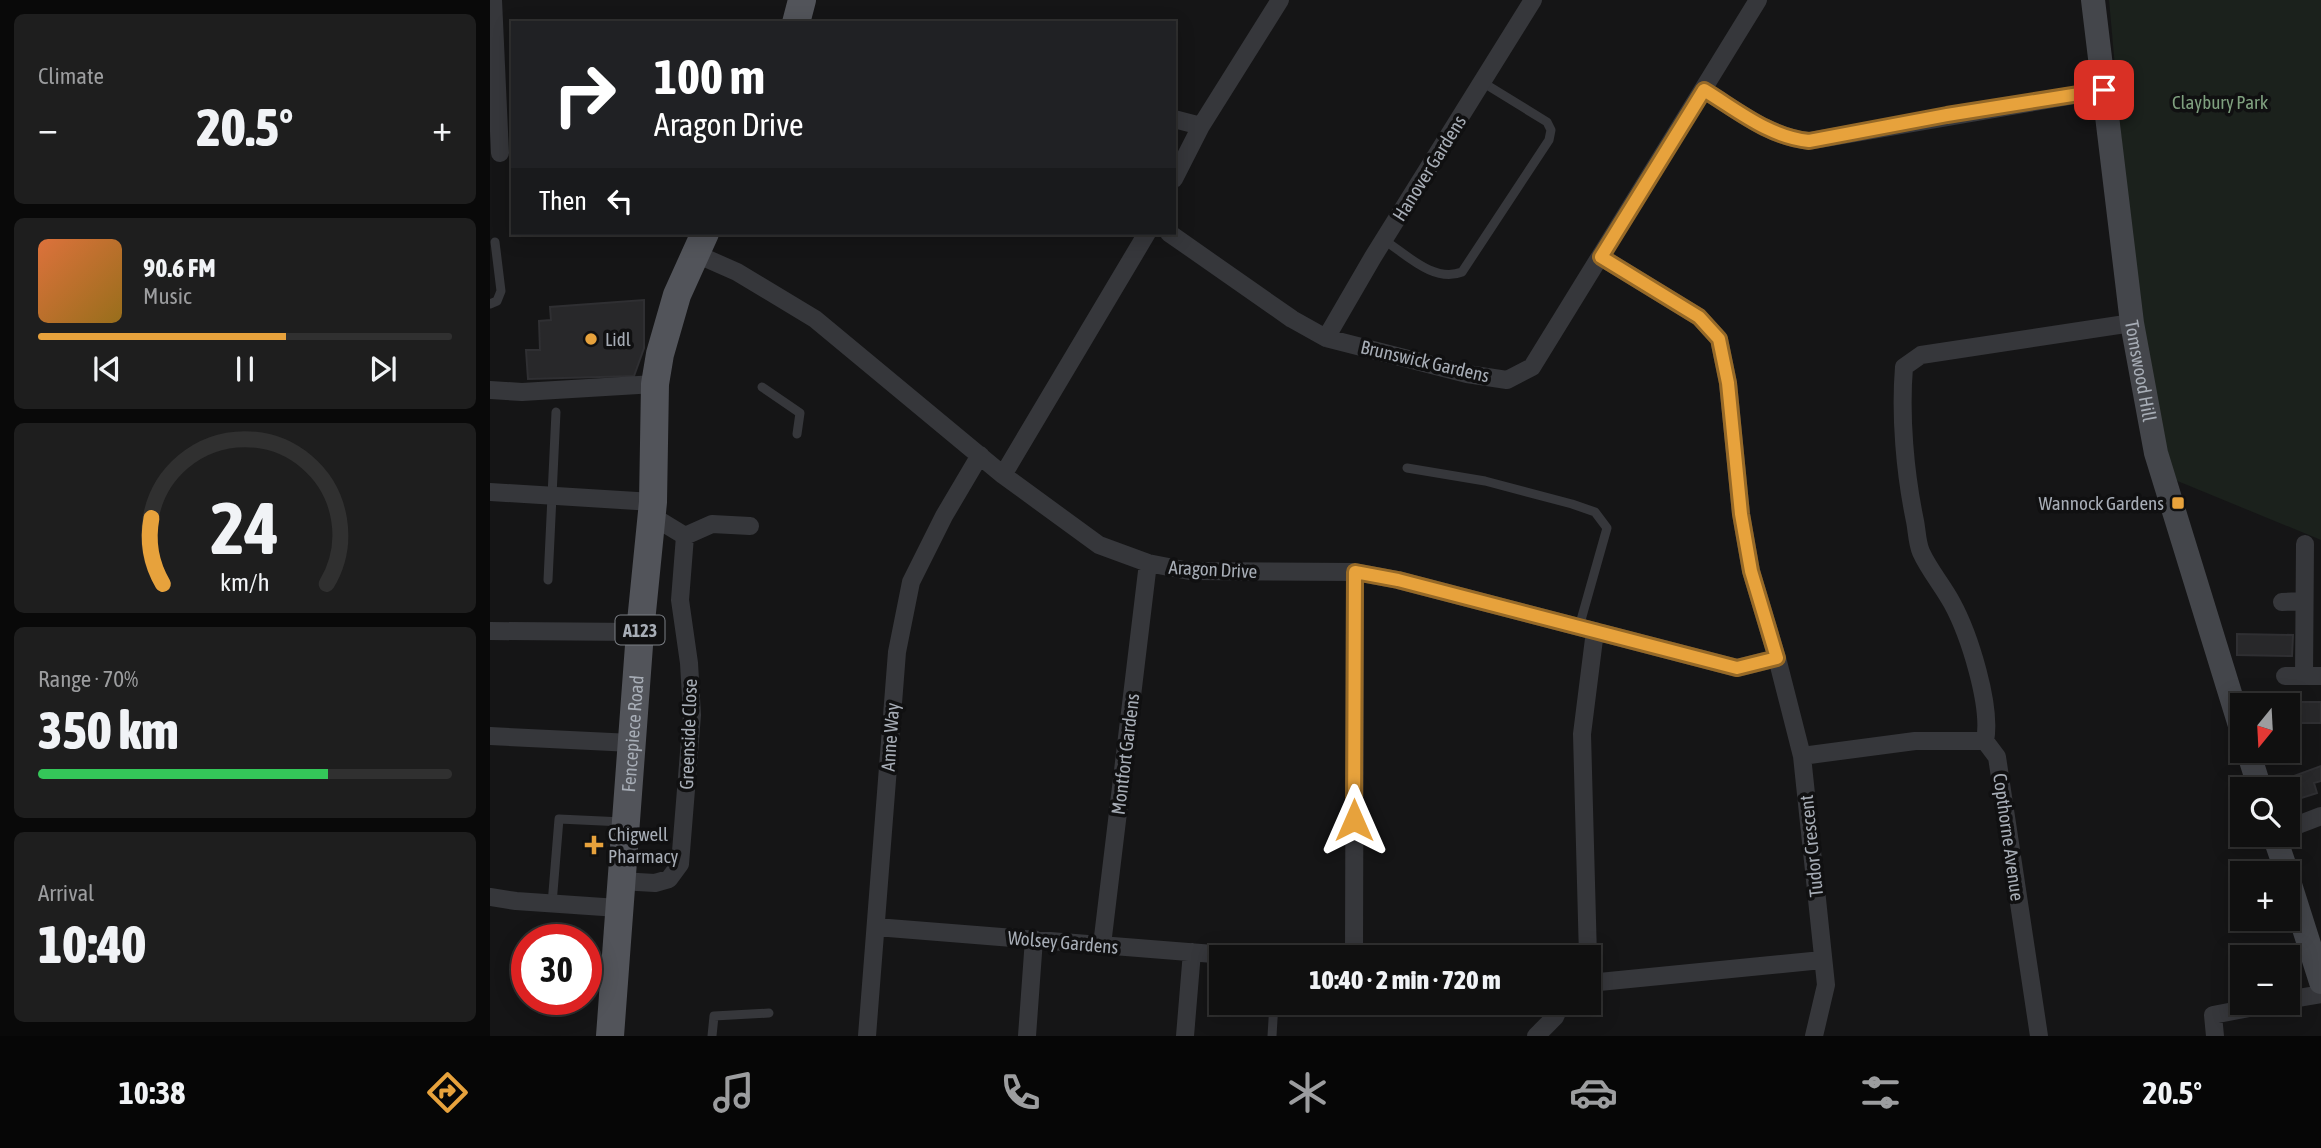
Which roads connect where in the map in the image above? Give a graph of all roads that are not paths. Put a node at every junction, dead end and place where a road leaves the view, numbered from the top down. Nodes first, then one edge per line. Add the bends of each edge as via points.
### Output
1 (492, 0) edge
2 (802, 0) edge
3 (1280, 0) edge
4 (1533, 0) edge
5 (1758, 0) edge
6 (2093, 0) edge
7 (797, 21) edge
8 (1482, 82) junction
9 (1704, 90) junction
10 (2104, 90) junction
11 (1176, 119) edge
12 (1200, 125) junction
13 (500, 153) dead end
14 (1176, 175) edge
15 (1146, 235) edge
16 (1171, 235) edge
17 (1384, 240) junction
18 (495, 242) dead end
19 (699, 243) edge
20 (1601, 257) junction
21 (490, 304) edge
22 (2132, 323) junction
23 (1326, 338) junction
24 (654, 384) junction
25 (762, 387) dead end
26 (490, 390) edge
27 (556, 412) dead end
28 (797, 434) dead end
29 (980, 456) junction
30 (1407, 468) dead end
31 (1003, 475) junction
32 (490, 492) edge
33 (554, 496) junction
34 (651, 512) junction
35 (750, 526) dead end
36 (685, 536) junction
37 (2305, 544) dead end
38 (1149, 564) junction
39 (1355, 572) junction
40 (548, 580) dead end
41 (2303, 601) junction
42 (2282, 602) dead end
43 (1587, 629) junction
44 (490, 631) edge
45 (640, 632) junction
46 (1777, 658) junction
47 (2285, 676) dead end
48 (2312, 676) edge
49 (2230, 694) edge
50 (490, 736) edge
51 (1985, 741) junction
52 (632, 743) junction
53 (1802, 756) junction
54 (2321, 816) edge
55 (625, 822) junction
56 (2300, 824) edge
57 (619, 894) junction
58 (490, 897) edge
59 (552, 904) junction
60 (2300, 915) edge
61 (876, 927) junction
62 (1034, 939) junction
63 (1102, 945) junction
64 (1354, 945) edge
65 (1588, 945) edge
66 (1192, 952) junction
67 (1209, 953) edge
68 (1822, 960) junction
69 (1601, 982) edge
70 (2321, 982) edge
71 (2321, 994) edge
72 (2300, 998) edge
73 (2230, 1012) edge
74 (769, 1013) dead end
75 (1273, 1015) edge
76 (1556, 1015) edge
77 (610, 1036) edge
78 (712, 1036) edge
79 (867, 1036) edge
80 (1027, 1036) edge
81 (1185, 1036) edge
82 (1272, 1036) edge
83 (1536, 1036) edge
84 (1814, 1036) edge
85 (2039, 1036) edge
86 (2215, 1036) edge

1 - 13 street
2 - 7 main road
3 - 12 street
4 - 8 street, Hanover Gardens
5 - 9 street, Brunswick Gardens
6 - 10 street, Tomswood Hill
8 - 17 street, Hanover Gardens
8 - 17 lane via 1547,122 1549,140 1462,272 1441,276
9 - 10 street via 1770,130 1809,141
9 - 20 street, Brunswick Gardens
10 - 22 street, Tomswood Hill
11 - 12 street
12 - 14 street
15 - 31 street
16 - 23 street, Brunswick Gardens
17 - 23 street, Hanover Gardens
18 - 21 lane via 501,291 497,302
19 - 24 main road, Fencepiece Road / A123 via 673,294
19 - 29 street, Aragon Drive via 815,319
20 - 23 street, Brunswick Gardens via 1532,367 1507,380
20 - 46 street, Tudor Crescent via 1699,317 1719,339 1751,571
22 - 49 street, Tomswood Hill via 2155,453
22 - 51 street via 1921,355 1904,367 1901,397 1921,551 1970,640 1981,687
24 - 26 street
24 - 34 main road, Fencepiece Road / A123
25 - 28 lane via 800,414
27 - 33 lane
29 - 31 street, Aragon Drive
29 - 61 street, Anne Way via 911,582 897,652
30 - 43 lane via 1485,481 1595,512 1607,527
31 - 38 street, Aragon Drive via 1099,545
32 - 33 street
33 - 34 street
33 - 40 lane
34 - 36 street
34 - 45 main road, Fencepiece Road / A123
35 - 36 street via 712,524
36 - 57 street, Greenside Close via 680,600 692,715 681,864 669,879
37 - 41 street
38 - 39 street, Aragon Drive via 1189,571
38 - 63 street, Montfort Gardens
39 - 43 street, Aragon Drive
39 - 64 street
41 - 42 street
41 - 48 street
43 - 46 street, Aragon Drive via 1737,668
43 - 65 street via 1582,734
44 - 45 street
45 - 52 main road, Fencepiece Road / A123
46 - 53 street, Tudor Crescent
47 - 48 street
50 - 52 street
51 - 53 street via 1915,741
51 - 85 street, Copthorne Avenue via 1997,757
52 - 55 main road, Fencepiece Road / A123
53 - 68 street, Tudor Crescent
54 - 56 street
55 - 57 main road, Fencepiece Road / A123
55 - 59 lane via 559,819
57 - 59 street, Greenside Close
57 - 77 main road, Fencepiece Road / A123
58 - 59 street, Greenside Close
60 - 70 street
61 - 62 street, Wolsey Gardens
61 - 79 street, Anne Way
62 - 63 street, Wolsey Gardens
62 - 80 street
63 - 66 street, Wolsey Gardens
66 - 67 street, Wolsey Gardens
66 - 81 street
68 - 69 street
68 - 84 street, Tudor Crescent via 1826,985
71 - 72 street
73 - 86 street via 2213,1015
74 - 78 lane via 714,1016
75 - 82 lane
76 - 83 street

